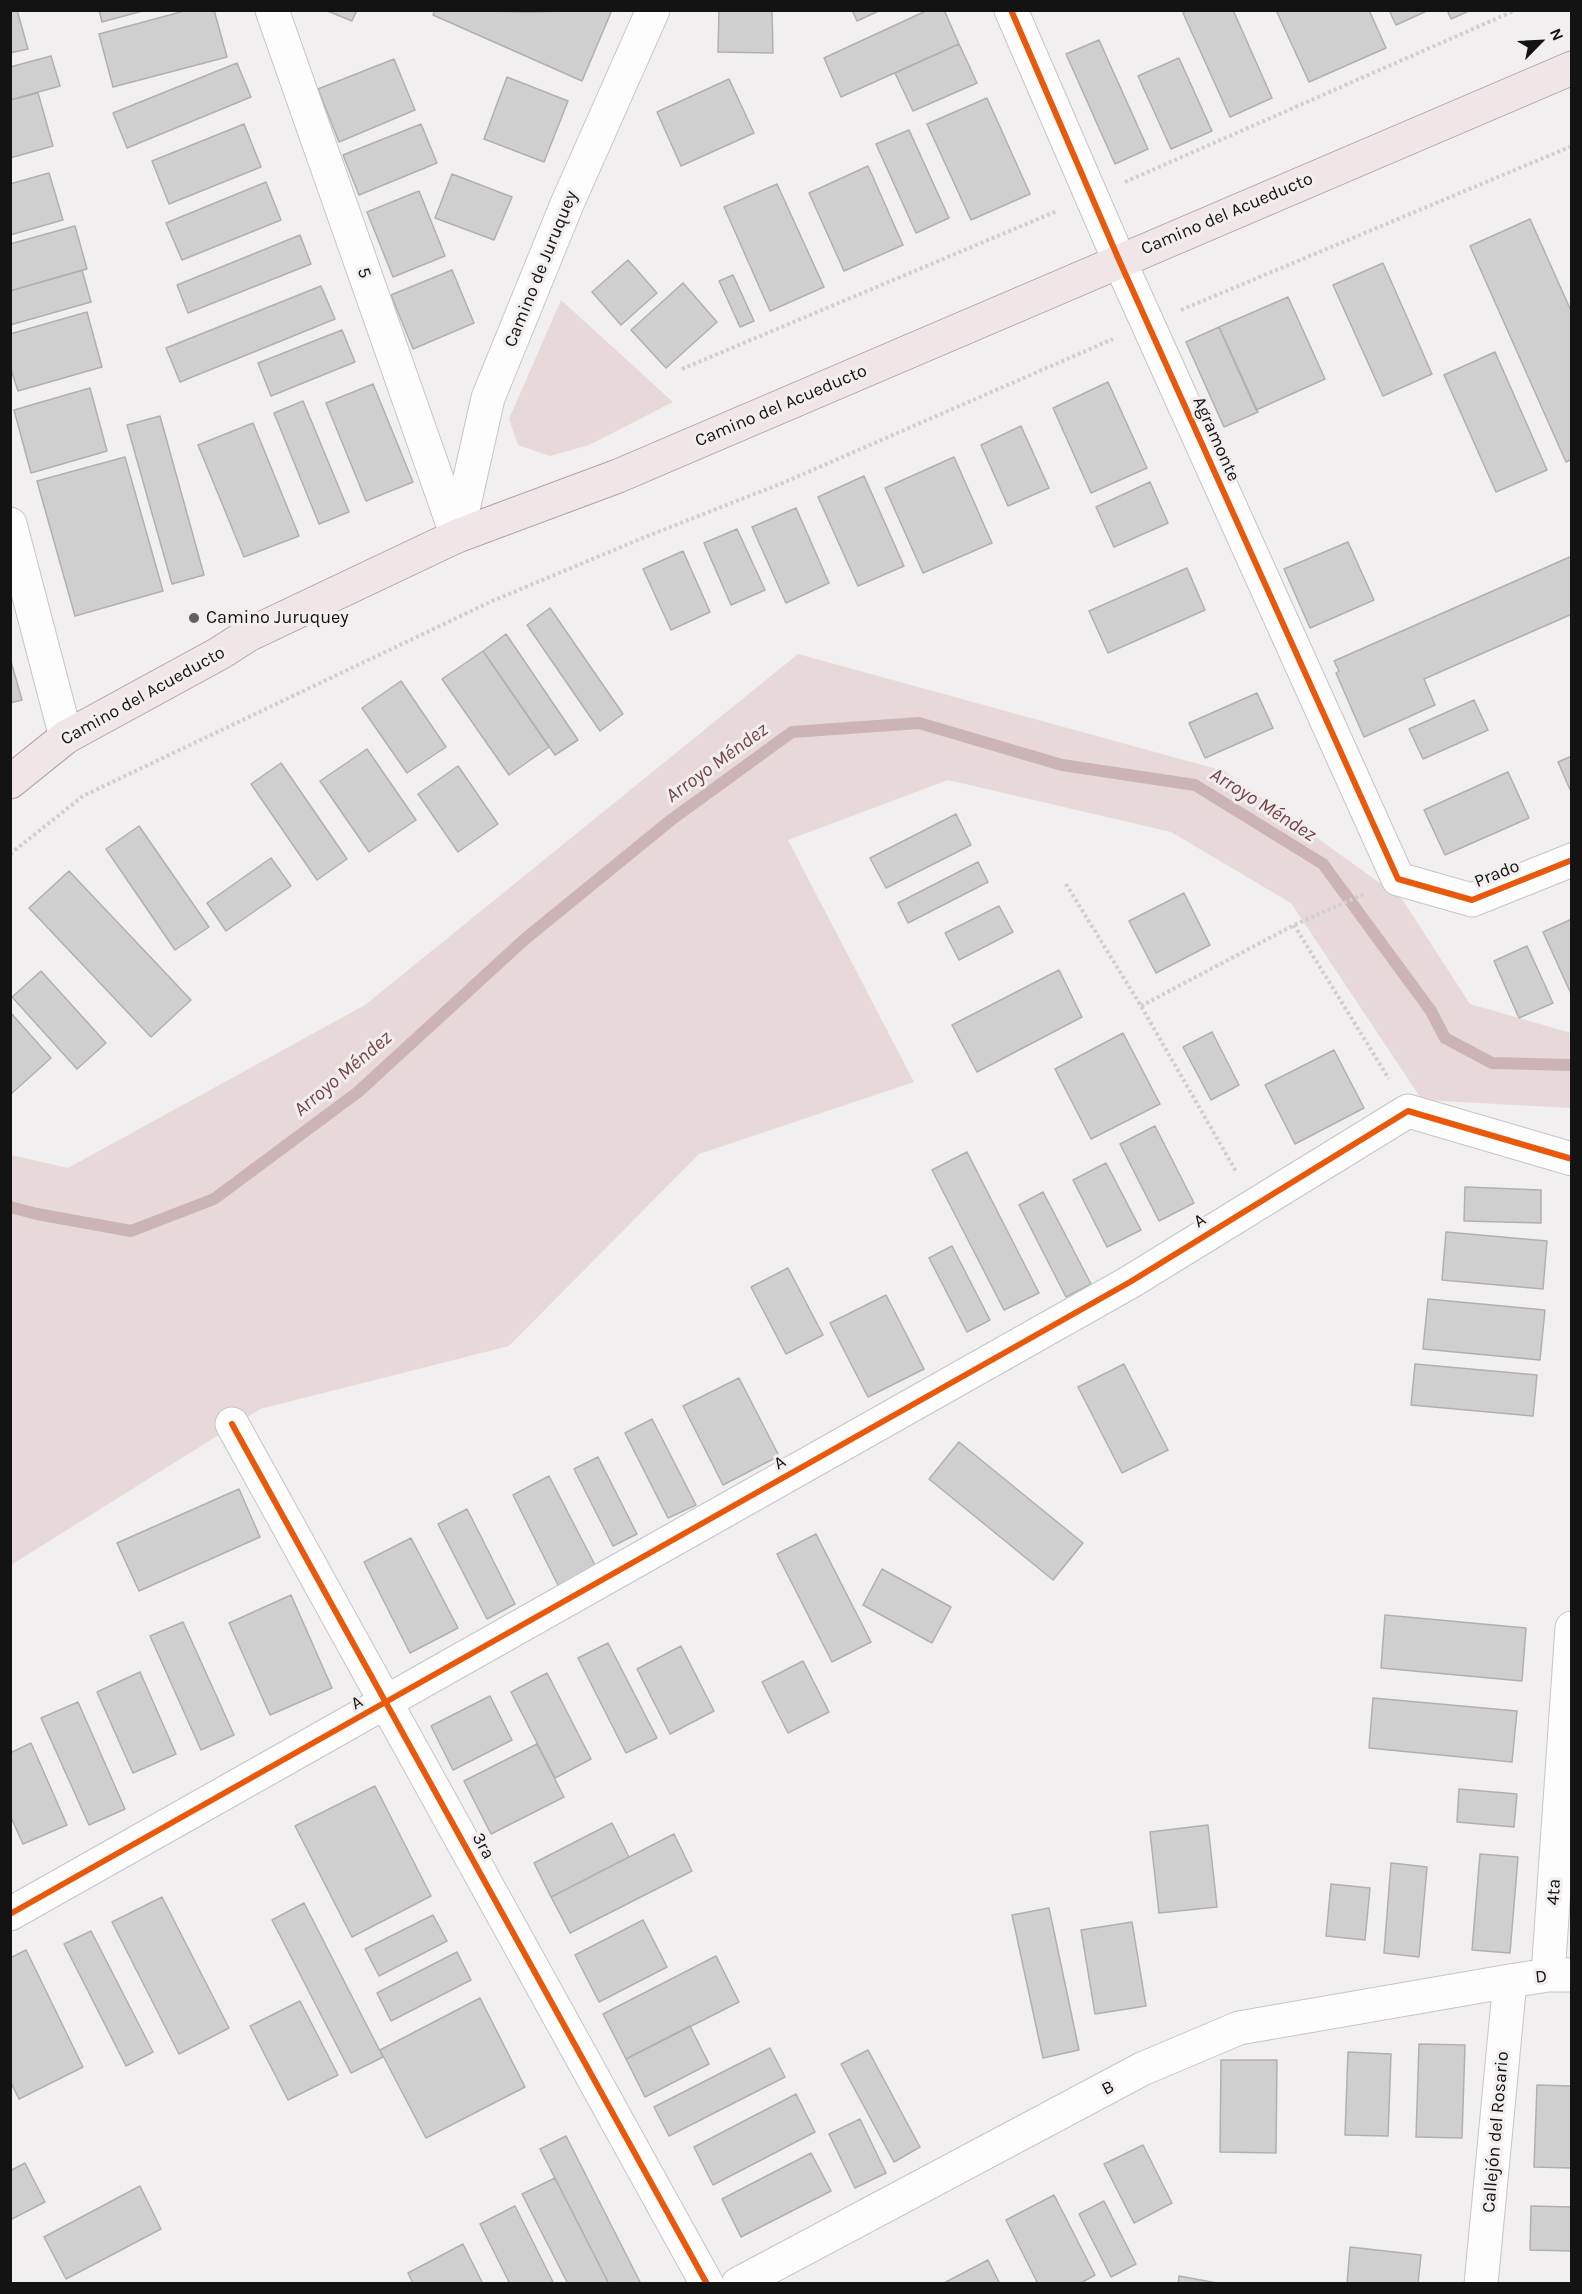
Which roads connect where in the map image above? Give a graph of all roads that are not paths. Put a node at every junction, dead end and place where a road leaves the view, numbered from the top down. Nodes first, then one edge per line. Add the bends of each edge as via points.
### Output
1 (272, 10) edge
2 (653, 10) edge
3 (1011, 10) edge
4 (1572, 68) edge
5 (1119, 261) junction
6 (10, 524) edge
7 (457, 536) junction
8 (66, 737) junction
9 (10, 782) edge
10 (1572, 860) edge
11 (1398, 879) joint
12 (1572, 1159) edge
13 (232, 1424) dead end
14 (1572, 1628) edge
15 (1571, 1670) edge
16 (387, 1703) junction
17 (10, 1914) edge
18 (1560, 1976) edge
19 (1510, 1981) junction
20 (707, 2283) edge
21 (738, 2283) edge
22 (1482, 2283) edge

1 - 7 street, 5
2 - 7 street, Camino de Juruquey via 567,204 488,398
3 - 5 street, Agramonte
4 - 5 main road, Camino del Acueducto
5 - 7 main road, Camino del Acueducto via 618,476
5 - 11 street, Agramonte
6 - 8 street
7 - 8 main road, Camino del Acueducto via 248,635
8 - 9 main road, Camino del Acueducto
10 - 11 street, Prado via 1472,900
12 - 16 street, A via 1408,1111 1130,1282
13 - 16 street, 3ra
14 - 15 street, 4ta
15 - 18 street, 4ta
16 - 17 street, A
16 - 20 street, 3ra
18 - 19 street, D
19 - 21 street, B via 1239,2028 1142,2070
19 - 22 street, Callejón del Rosario

